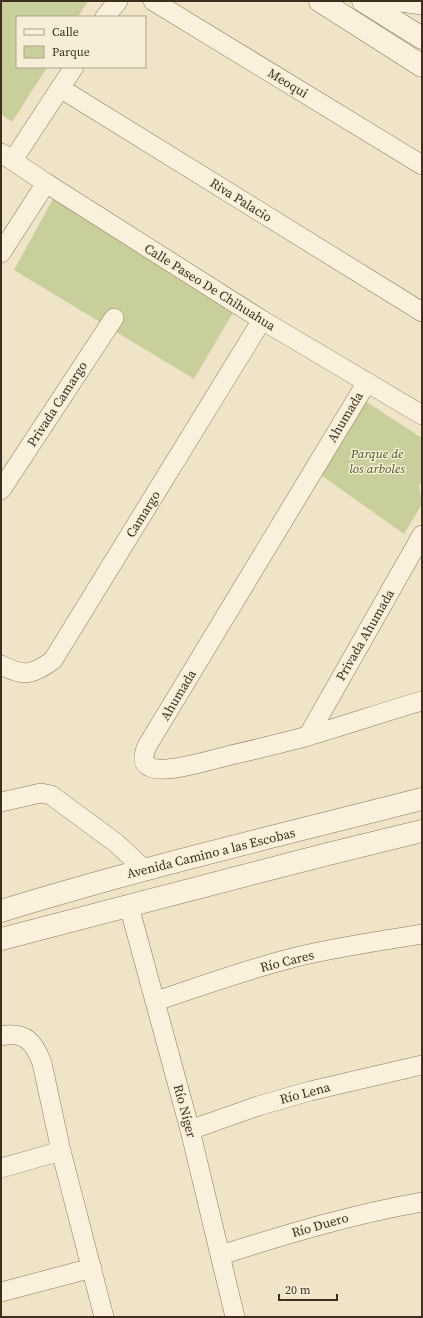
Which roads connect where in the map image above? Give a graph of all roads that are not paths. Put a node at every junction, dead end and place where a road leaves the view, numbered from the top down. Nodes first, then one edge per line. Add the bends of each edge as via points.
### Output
1 (118, 1) edge
2 (153, 1) edge
3 (320, 1) edge
4 (363, 1) edge
5 (394, 1) edge
6 (422, 4) edge
7 (106, 16) edge
8 (422, 38) edge
9 (422, 66) edge
10 (73, 68) edge
11 (60, 88) junction
12 (7, 157) edge
13 (422, 165) edge
14 (46, 183) junction
15 (1, 253) edge
16 (422, 312) edge
17 (114, 318) dead end
18 (262, 320) junction
19 (367, 382) junction
20 (419, 407) edge
21 (1, 490) edge
22 (422, 535) edge
23 (1, 665) edge
24 (422, 701) edge
25 (308, 736) junction
26 (422, 799) edge
27 (1, 802) edge
28 (319, 825) junction
29 (422, 831) edge
30 (328, 854) junction
31 (145, 870) junction
32 (129, 906) junction
33 (1, 911) edge
34 (422, 934) edge
35 (1, 939) edge
36 (156, 1001) junction
37 (1, 1036) edge
38 (422, 1065) edge
39 (190, 1130) junction
40 (61, 1152) junction
41 (1, 1168) edge
42 (422, 1202) edge
43 (220, 1255) junction
44 (92, 1268) junction
45 (1, 1292) edge
46 (104, 1317) edge
47 (235, 1317) edge

1 - 7 street
2 - 13 street, Meoqui
3 - 9 street
4 - 8 street
5 - 6 street
10 - 11 street
11 - 12 street
11 - 16 street, Riva Palacio
12 - 14 street, Calle Paseo De Chihuahua
14 - 15 street
14 - 18 street, Calle Paseo De Chihuahua
17 - 21 street, Privada Camargo
18 - 19 street, Calle Paseo De Chihuahua
18 - 23 street, Camargo via 53,660 40,670 27,673 12,671
19 - 20 street, Calle Paseo De Chihuahua
19 - 25 street, Ahumada via 147,746 144,758 150,767 165,769 188,766
22 - 25 street, Privada Ahumada
24 - 25 street, Ahumada
26 - 28 street, Avenida Camino a las Escobas
27 - 31 street via 41,793 52,795 116,843
28 - 30 street
28 - 31 street, Avenida Camino a las Escobas
29 - 30 street
30 - 32 street
31 - 33 street, Avenida Camino a las Escobas
32 - 35 street
32 - 36 street, Río Níger
34 - 36 street, Río Cares via 296,957
36 - 39 street, Río Níger
37 - 40 street via 25,1037 38,1051
38 - 39 street, Río Lena via 310,1091
39 - 43 street, Río Níger
40 - 41 street
40 - 44 street
42 - 43 street, Río Duero via 334,1221
43 - 47 street, Río Níger
44 - 45 street
44 - 46 street

